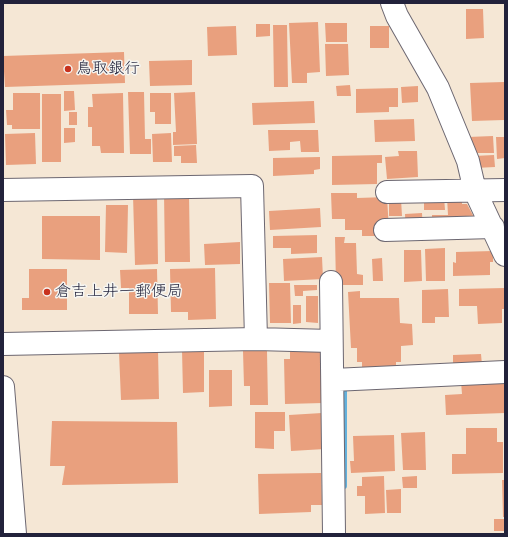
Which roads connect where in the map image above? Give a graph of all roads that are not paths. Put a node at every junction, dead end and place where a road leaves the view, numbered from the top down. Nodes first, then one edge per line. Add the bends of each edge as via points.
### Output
1 (392, 3) edge
2 (3, 190) edge
3 (505, 190) edge
4 (475, 191) junction
5 (387, 192) dead end
6 (493, 227) junction
7 (385, 230) dead end
8 (505, 255) edge
9 (331, 282) dead end
10 (256, 339) junction
11 (331, 341) junction
12 (3, 344) edge
13 (505, 372) edge
14 (333, 380) junction
15 (3, 387) edge
16 (15, 534) edge
17 (334, 534) edge

1 - 4 street via 438,88 468,161
2 - 10 street via 252,186
3 - 4 street
4 - 5 street
4 - 6 street
6 - 7 street
6 - 8 street
9 - 11 street
10 - 11 street
10 - 12 street
11 - 14 street
13 - 14 street
14 - 17 street
15 - 16 street

